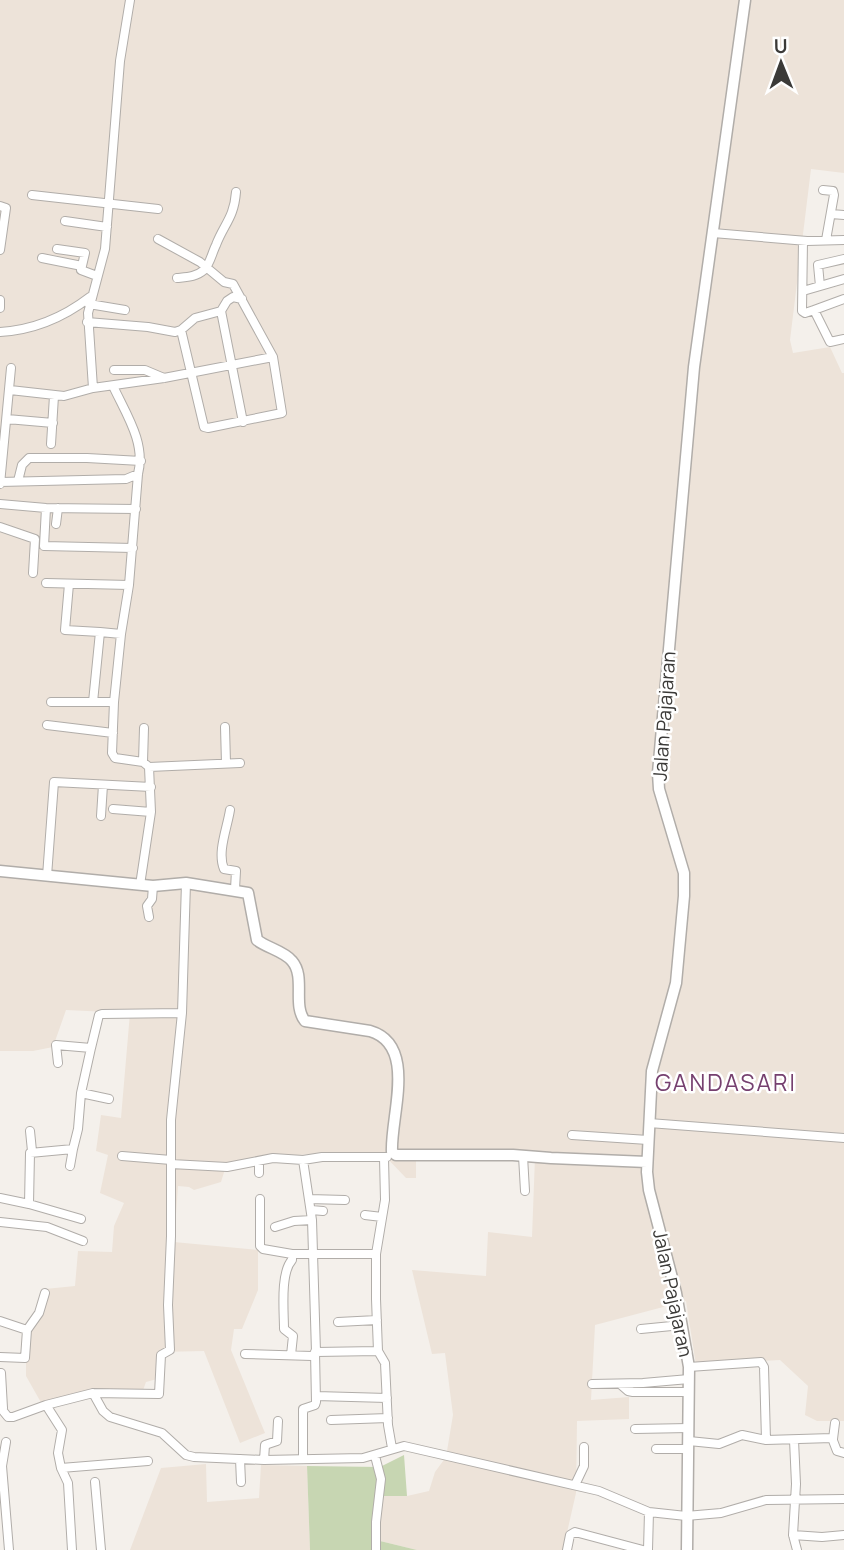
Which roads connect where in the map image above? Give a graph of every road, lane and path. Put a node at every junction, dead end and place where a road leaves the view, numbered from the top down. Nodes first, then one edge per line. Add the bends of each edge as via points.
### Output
1 (130, 0) edge
2 (745, 0) edge
3 (823, 190) dead end
4 (236, 192) dead end
5 (32, 195) dead end
6 (109, 203) junction
7 (0, 206) edge
8 (158, 209) dead end
9 (831, 214) junction
10 (844, 215) edge
11 (65, 221) dead end
12 (107, 227) junction
13 (713, 233) junction
14 (158, 239) dead end
15 (826, 240) junction
16 (844, 240) edge
17 (803, 241) junction
18 (57, 249) dead end
19 (0, 250) edge
20 (42, 258) dead end
21 (844, 259) edge
22 (82, 266) junction
23 (206, 268) junction
24 (97, 276) junction
25 (177, 278) dead end
26 (844, 279) edge
27 (820, 286) junction
28 (803, 291) junction
29 (242, 299) junction
30 (844, 299) edge
31 (0, 300) edge
32 (90, 301) junction
33 (0, 308) edge
34 (125, 310) dead end
35 (814, 310) junction
36 (221, 311) junction
37 (87, 322) junction
38 (181, 330) junction
39 (2, 332) edge
40 (844, 339) edge
41 (273, 357) junction
42 (232, 365) junction
43 (10, 368) dead end
44 (114, 370) dead end
45 (191, 371) junction
46 (164, 378) junction
47 (113, 386) junction
48 (93, 388) junction
49 (10, 390) junction
50 (54, 396) junction
51 (7, 419) junction
52 (243, 422) junction
53 (53, 423) junction
54 (51, 444) dead end
55 (141, 461) junction
56 (138, 474) junction
57 (18, 481) junction
58 (0, 484) edge
59 (0, 504) edge
60 (46, 508) junction
61 (58, 508) junction
62 (136, 509) junction
63 (56, 524) dead end
64 (0, 528) edge
65 (1, 536) edge
66 (133, 548) junction
67 (33, 573) dead end
68 (46, 583) dead end
69 (69, 584) junction
70 (130, 585) junction
71 (100, 632) junction
72 (121, 634) junction
73 (51, 702) dead end
74 (93, 702) junction
75 (114, 702) junction
76 (47, 725) dead end
77 (225, 727) dead end
78 (144, 728) dead end
79 (113, 733) junction
80 (226, 763) junction
81 (240, 763) dead end
82 (146, 764) junction
83 (103, 785) junction
84 (151, 787) junction
85 (113, 809) dead end
86 (230, 810) dead end
87 (151, 812) junction
88 (101, 816) dead end
89 (0, 871) edge
90 (47, 877) junction
91 (186, 883) junction
92 (140, 885) junction
93 (153, 886) junction
94 (234, 889) junction
95 (149, 918) dead end
96 (182, 1013) junction
97 (91, 1048) junction
98 (58, 1063) dead end
99 (81, 1093) junction
100 (109, 1099) dead end
101 (649, 1123) junction
102 (30, 1131) dead end
103 (572, 1135) dead end
104 (844, 1138) edge
105 (648, 1140) junction
106 (73, 1149) junction
107 (32, 1151) junction
108 (122, 1156) dead end
109 (388, 1156) junction
110 (523, 1156) junction
111 (303, 1160) junction
112 (259, 1161) junction
113 (171, 1162) junction
114 (647, 1162) junction
115 (70, 1166) dead end
116 (259, 1173) dead end
117 (525, 1191) dead end
118 (0, 1198) edge
119 (260, 1199) dead end
120 (309, 1199) junction
121 (345, 1200) dead end
122 (29, 1204) junction
123 (311, 1210) junction
124 (323, 1211) dead end
125 (365, 1215) dead end
126 (382, 1217) junction
127 (81, 1219) dead end
128 (312, 1220) junction
129 (0, 1222) edge
130 (275, 1227) dead end
131 (83, 1241) dead end
132 (292, 1254) junction
133 (376, 1254) junction
134 (314, 1255) junction
135 (45, 1293) dead end
136 (377, 1320) junction
137 (0, 1321) edge
138 (338, 1322) dead end
139 (682, 1325) junction
140 (27, 1329) junction
141 (641, 1329) dead end
142 (378, 1351) junction
143 (315, 1352) junction
144 (245, 1354) dead end
145 (291, 1355) junction
146 (1, 1360) edge
147 (689, 1367) junction
148 (1, 1373) edge
149 (689, 1379) junction
150 (592, 1384) dead end
151 (620, 1384) junction
152 (690, 1392) junction
153 (93, 1393) junction
154 (316, 1396) junction
155 (387, 1398) junction
156 (46, 1405) junction
157 (1, 1408) edge
158 (388, 1418) junction
159 (331, 1419) dead end
160 (278, 1421) dead end
161 (835, 1423) dead end
162 (689, 1428) junction
163 (635, 1429) dead end
164 (833, 1439) junction
165 (766, 1440) junction
166 (794, 1440) junction
167 (6, 1442) dead end
168 (689, 1445) junction
169 (584, 1447) dead end
170 (392, 1448) junction
171 (656, 1449) dead end
172 (844, 1453) edge
173 (375, 1455) junction
174 (240, 1459) junction
175 (303, 1459) junction
176 (264, 1460) junction
177 (148, 1461) dead end
178 (61, 1468) junction
179 (95, 1482) dead end
180 (241, 1482) dead end
181 (575, 1485) junction
182 (795, 1499) junction
183 (844, 1499) edge
184 (649, 1512) junction
185 (687, 1516) junction
186 (793, 1535) junction
187 (844, 1535) edge
188 (9, 1550) edge
189 (72, 1550) edge
190 (100, 1550) edge
191 (376, 1550) edge
192 (567, 1550) edge
193 (645, 1550) edge
194 (687, 1550) edge
195 (797, 1550) edge

1 - 6 street via 120,61
2 - 13 main road, Jalan Pajajaran
3 - 9 street via 834,192
4 - 23 street via 227,226
5 - 6 street
6 - 8 street
6 - 12 street
7 - 19 street via 6,208
9 - 10 street
9 - 15 street
11 - 12 street
12 - 24 street
13 - 17 street
13 - 101 main road, Jalan Pajajaran via 694,366 658,772 684,873 684,897 676,984 654,1060
14 - 23 street
15 - 16 street
15 - 17 street
17 - 28 street
18 - 22 street via 86,253
20 - 22 street
21 - 27 street via 818,265
22 - 24 street via 83,272
23 - 25 street via 197,275
23 - 29 street via 233,284
24 - 32 street
26 - 27 street
27 - 28 street
28 - 35 street via 803,312
29 - 36 street via 233,297
29 - 41 street
30 - 35 street
31 - 33 street
32 - 34 street
32 - 37 street
32 - 39 street via 19,331
35 - 40 street via 828,341
36 - 38 street via 195,318
36 - 42 street
37 - 38 street
37 - 48 street
38 - 45 street
41 - 42 street
41 - 52 street via 282,413
42 - 45 street
42 - 52 street
43 - 49 street
44 - 46 street via 145,370
45 - 46 street
45 - 52 street via 204,427
46 - 47 street
47 - 48 street
47 - 55 street via 138,437
48 - 50 street
49 - 50 street
49 - 51 street
50 - 53 street
51 - 53 street
51 - 58 street
53 - 54 street
55 - 56 street
55 - 57 street via 29,458
56 - 57 street via 126,479
56 - 62 street
57 - 58 street
59 - 60 street
60 - 61 street
60 - 66 street via 44,546
61 - 62 street
61 - 63 street
62 - 66 street
64 - 65 street
64 - 67 street via 34,539
66 - 70 street
68 - 69 street
69 - 70 street
69 - 71 street via 64,630
70 - 72 street
71 - 72 street
71 - 74 street
72 - 75 street
73 - 74 street
74 - 75 street
75 - 79 street
76 - 79 street
77 - 80 street
78 - 82 street
79 - 82 street via 115,758
80 - 81 street
80 - 82 street
82 - 84 street
83 - 84 street
83 - 88 street
83 - 90 street via 54,782
84 - 87 street
85 - 87 street
86 - 94 street via 221,849 224,869 236,871
87 - 92 street
89 - 90 main road
90 - 92 main road
91 - 93 main road
91 - 94 main road
91 - 96 street
92 - 93 main road
93 - 95 street
94 - 109 main road via 250,895 257,940 289,958 295,967 305,1021 359,1028 379,1034 390,1044 399,1074
96 - 97 street via 102,1014
96 - 113 street
97 - 98 street via 56,1045
97 - 99 street
99 - 100 street
99 - 106 street
101 - 104 street
101 - 105 main road, Jalan Pajajaran
102 - 107 street
103 - 105 street
105 - 114 main road, Jalan Pajajaran
106 - 107 street
106 - 115 street
107 - 122 street
108 - 113 street
109 - 110 main road
109 - 111 street
109 - 126 street
110 - 114 main road
110 - 117 street
111 - 112 street
111 - 120 street
112 - 113 street via 226,1167
112 - 116 street
113 - 153 street via 169,1347 161,1355 159,1394
114 - 139 main road, Jalan Pajajaran via 649,1190
118 - 122 street
119 - 132 street via 260,1246
120 - 121 street
120 - 123 street
122 - 127 street
123 - 124 street
123 - 128 street
125 - 126 street
126 - 133 street
128 - 130 street
128 - 134 street
129 - 131 street via 47,1227
132 - 134 street
132 - 145 street via 284,1317 284,1329 293,1336
133 - 134 street
133 - 136 street
134 - 143 street
135 - 140 street
136 - 138 street
136 - 142 street
137 - 140 street
139 - 141 street
139 - 147 main road, Jalan Pajajaran
140 - 146 street via 25,1358
142 - 143 street
142 - 155 street via 385,1363
143 - 145 street via 312,1356
143 - 154 street
144 - 145 street
147 - 149 main road, Jalan Pajajaran
147 - 165 street via 761,1362
148 - 157 street
149 - 151 street
149 - 152 main road, Jalan Pajajaran
150 - 151 street
151 - 152 street via 633,1392
152 - 162 main road, Jalan Pajajaran
153 - 156 street
153 - 174 street via 110,1417 162,1433 186,1455
154 - 155 street
154 - 175 street via 314,1405 303,1409
155 - 158 street
156 - 157 street via 13,1417
156 - 178 street via 62,1430
158 - 159 street
158 - 170 street
160 - 176 street via 277,1441 265,1445
161 - 164 street
162 - 163 street
162 - 168 main road, Jalan Pajajaran
164 - 166 street
164 - 172 street via 837,1451
165 - 166 street
165 - 168 street via 742,1435 719,1444
166 - 182 street
167 - 188 street via 3,1503
168 - 171 street
168 - 185 main road, Jalan Pajajaran
169 - 181 street
170 - 173 street
170 - 181 street via 404,1446
173 - 175 street
173 - 191 street via 381,1479
174 - 176 street
174 - 180 street
175 - 176 street
177 - 178 street
178 - 189 street via 68,1483
179 - 190 street
181 - 184 street via 599,1490
182 - 183 street
182 - 185 street via 766,1500 721,1513
182 - 186 street
184 - 185 street
184 - 193 street
185 - 194 main road, Jalan Pajajaran
186 - 187 street
186 - 195 street
192 - 193 street via 575,1532

